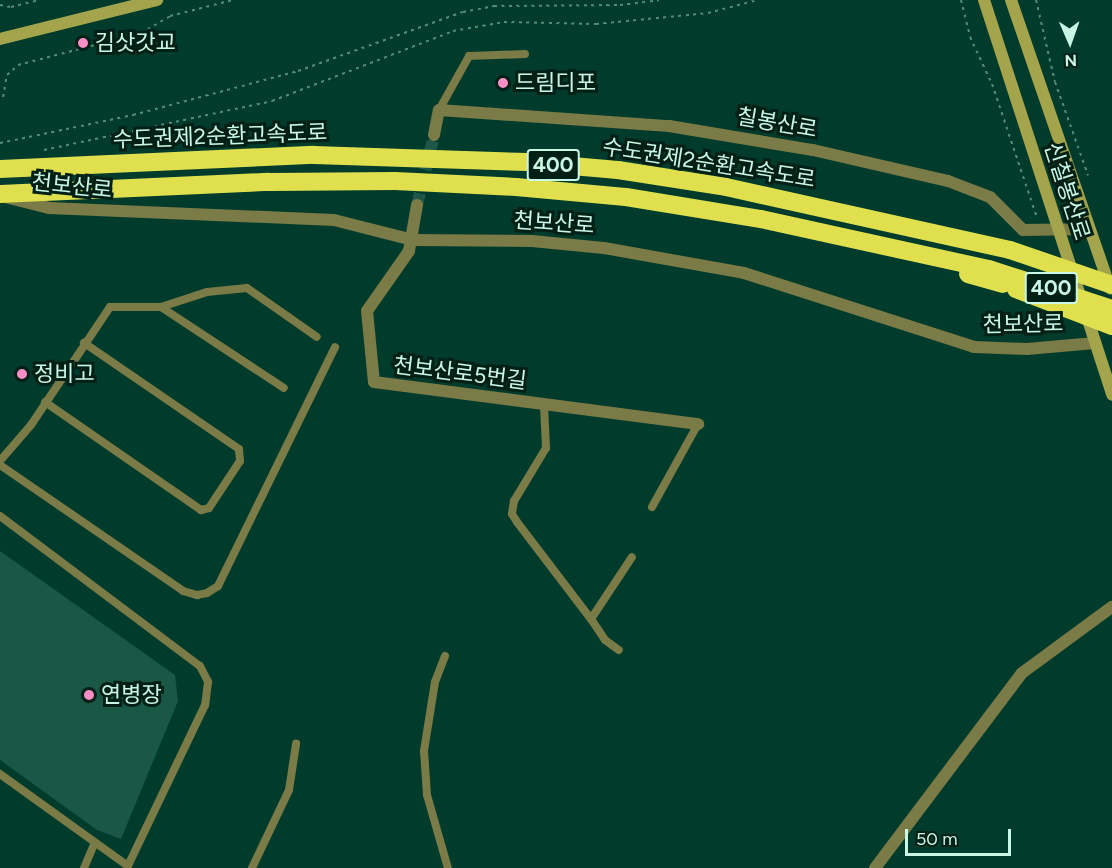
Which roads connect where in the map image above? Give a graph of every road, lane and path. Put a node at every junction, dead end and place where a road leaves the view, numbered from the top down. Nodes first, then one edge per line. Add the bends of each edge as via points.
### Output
1 (39, 0) edge
2 (157, 0) edge
3 (233, 0) edge
4 (659, 0) edge
5 (759, 0) edge
6 (961, 0) edge
7 (1035, 0) edge
8 (1012, 1) edge
9 (0, 5) edge
10 (985, 5) edge
11 (0, 39) edge
12 (525, 54) dead end
13 (3, 97) dead end
14 (440, 110) junction
15 (434, 135) tunnel mouth
16 (0, 143) edge
17 (35, 152) dead end
18 (0, 168) edge
19 (1088, 175) dead end
20 (0, 194) edge
21 (417, 205) tunnel mouth
22 (1088, 229) junction
23 (1041, 230) junction
24 (1057, 230) junction
25 (413, 240) junction
26 (874, 241) junction
27 (1110, 280) edge
28 (1112, 292) edge
29 (161, 307) junction
30 (1112, 309) edge
31 (1112, 326) edge
32 (317, 337) dead end
33 (84, 343) junction
34 (1095, 343) junction
35 (335, 347) dead end
36 (284, 388) dead end
37 (1112, 395) edge
38 (45, 402) junction
39 (544, 405) junction
40 (698, 424) joint
41 (0, 463) edge
42 (652, 507) dead end
43 (0, 516) edge
44 (632, 557) dead end
45 (1112, 607) edge
46 (591, 619) junction
47 (619, 650) dead end
48 (444, 656) dead end
49 (296, 744) dead end
50 (0, 774) edge
51 (94, 845) junction
52 (130, 867) edge
53 (84, 868) edge
54 (252, 868) edge
55 (448, 868) edge
56 (875, 868) edge

1 - 9 path via 10,7
2 - 11 street
3 - 13 path via 170,16 141,33 18,65 8,75
4 - 16 path via 620,5 494,6 463,12 298,71 133,115
5 - 17 path via 708,13 596,24 504,22 453,31 272,101
6 - 23 path
7 - 19 path via 1055,82
8 - 22 street, 신칠봉산로
10 - 24 street, 신칠봉산로
12 - 14 lane via 469,56
14 - 15 street
14 - 23 street, 칠봉산로 via 669,126 813,150 966,187 990,197 1023,230
18 - 27 highway, 수도권제2순환고속도로 / 400, bridge via 314,155 527,162 618,170 833,208 1010,250
20 - 25 street, 천보산로 via 49,208 334,220
20 - 26 highway, 수도권제2순환고속도로 / 400 via 281,182 395,181 516,187 626,197
21 - 25 street
22 - 24 street, 칠봉산로
22 - 27 street, 신칠봉산로
23 - 24 street, 칠봉산로
24 - 34 street, 신칠봉산로
25 - 34 street, 천보산로 via 571,243 693,261 788,286 974,347 1027,349
25 - 39 street, 천보산로5번길 via 367,311 374,382
26 - 30 highway, 수도권제2순환고속도로 / 400, bridge via 989,269
26 - 31 highway, bridge
27 - 28 street, 신칠봉산로
29 - 32 lane via 207,292 247,288
29 - 33 lane via 110,307
29 - 36 lane
33 - 38 lane
33 - 38 lane via 239,449 240,461 209,508 201,510
34 - 37 street, 신칠봉산로
35 - 41 lane via 218,585 207,593 183,591
38 - 41 lane
39 - 40 street, 천보산로5번길
39 - 46 lane via 546,448 514,501 512,514
40 - 42 lane
43 - 52 lane via 205,673 205,705
44 - 46 lane
45 - 56 street via 1022,672
46 - 47 lane via 605,640
48 - 55 lane via 435,682 424,751 427,795
49 - 54 lane via 289,790
50 - 51 lane
51 - 52 lane
51 - 53 lane

